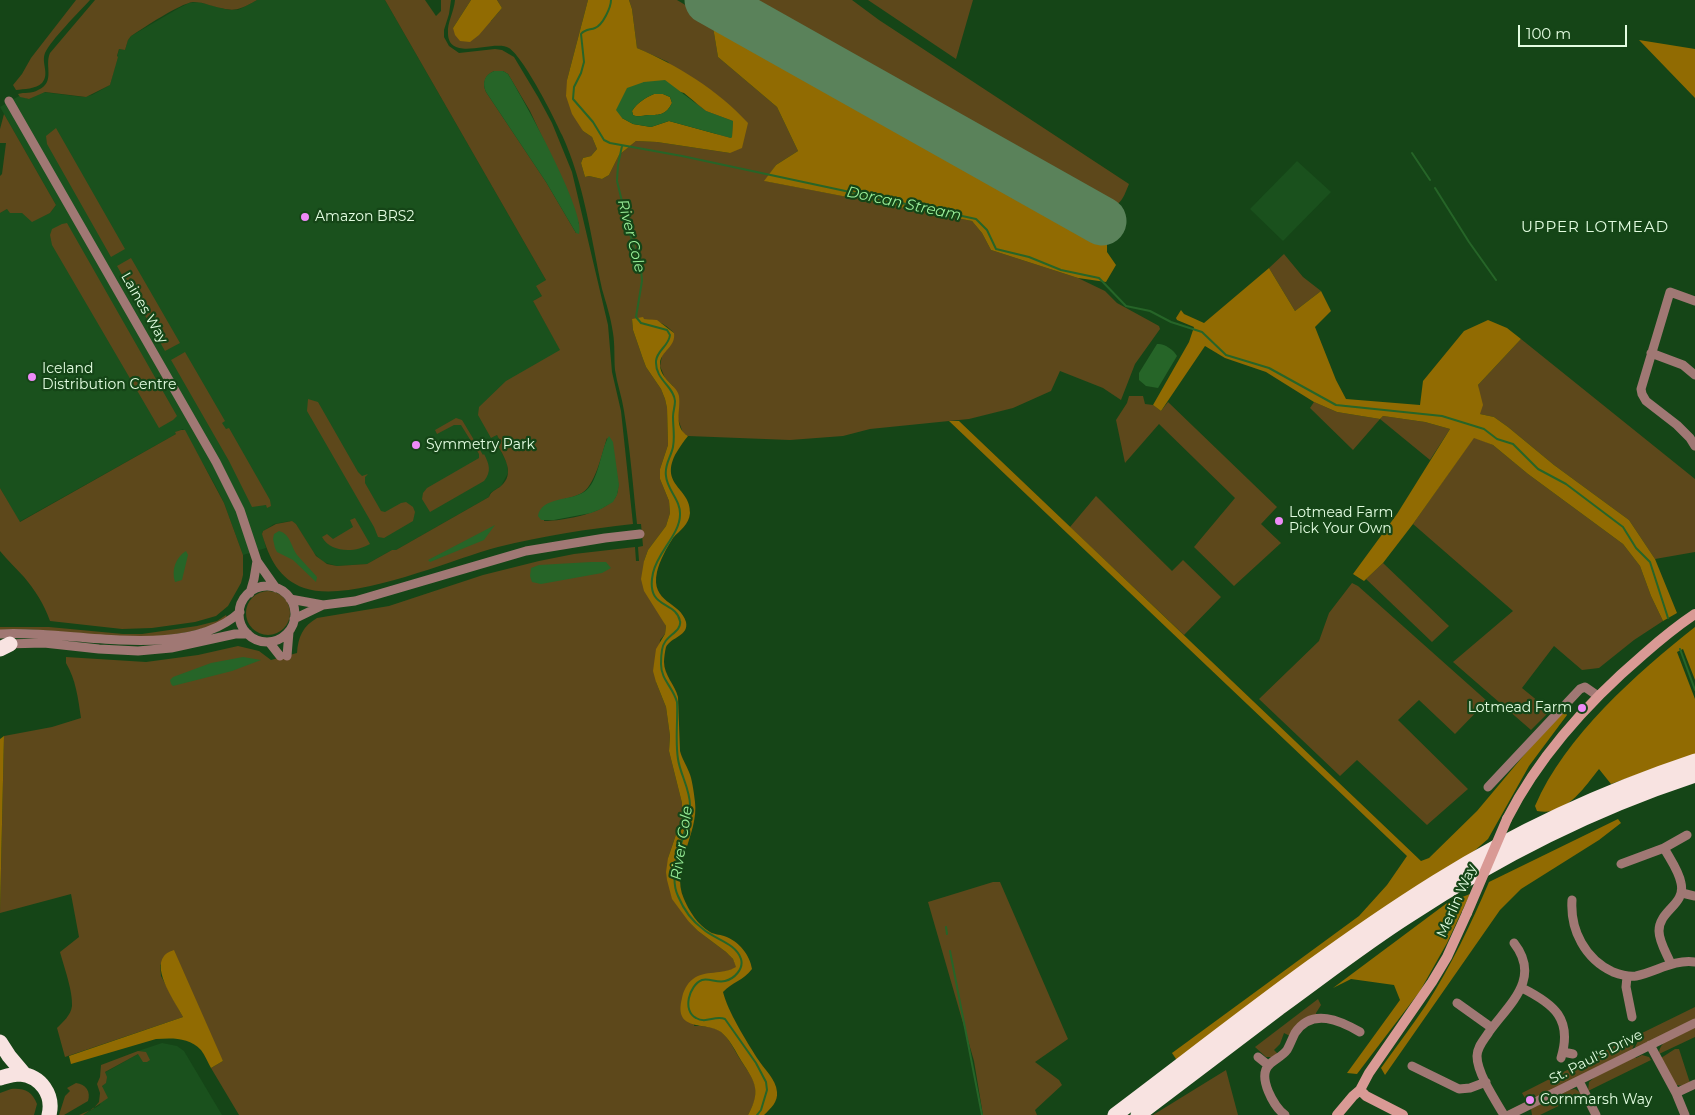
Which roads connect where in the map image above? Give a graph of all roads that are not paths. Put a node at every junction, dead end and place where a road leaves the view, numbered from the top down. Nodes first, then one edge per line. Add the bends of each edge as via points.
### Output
1 (9, 101) dead end
2 (1695, 301) edge
3 (1651, 353) junction
4 (1695, 374) edge
5 (1695, 446) edge
6 (640, 534) dead end
7 (257, 561) junction
8 (276, 588) junction
9 (250, 593) junction
10 (290, 599) junction
11 (323, 605) junction
12 (240, 612) junction
13 (1695, 614) edge
14 (294, 619) junction
15 (289, 632) junction
16 (248, 634) junction
17 (269, 642) junction
18 (2, 643) edge
19 (1598, 696) junction
20 (1695, 761) edge
21 (1695, 775) edge
22 (1488, 787) dead end
23 (1688, 835) dead end
24 (1664, 848) junction
25 (1621, 864) dead end
26 (1682, 893) junction
27 (1695, 896) edge
28 (1572, 900) dead end
29 (1514, 943) dead end
30 (1695, 962) edge
31 (1671, 964) junction
32 (1627, 977) junction
33 (1522, 988) junction
34 (1457, 1003) dead end
35 (1632, 1017) dead end
36 (1695, 1023) edge
37 (1492, 1028) junction
38 (1360, 1032) dead end
39 (0, 1042) edge
40 (1650, 1045) junction
41 (1573, 1054) dead end
42 (1258, 1057) dead end
43 (1268, 1065) junction
44 (1412, 1066) dead end
45 (25, 1075) junction
46 (0, 1078) edge
47 (1579, 1081) junction
48 (1486, 1082) junction
49 (1695, 1084) edge
50 (1360, 1090) junction
51 (1676, 1093) junction
52 (49, 1115) edge
53 (1115, 1115) edge
54 (1138, 1115) edge
55 (1285, 1115) edge
56 (1337, 1115) edge
57 (1403, 1115) edge
58 (1504, 1115) edge
59 (1509, 1115) edge
60 (1596, 1115) edge
61 (1685, 1115) edge

1 - 7 street, Laines Way via 226,480
2 - 3 street via 1670,292
3 - 4 street via 1674,361
3 - 5 street via 1641,389 1643,398 1683,431
6 - 11 street via 526,551 367,599
7 - 8 street, Laines Way
7 - 9 street, Laines Way
8 - 9 street via 262,587
8 - 10 street
9 - 12 street
10 - 11 street
10 - 14 street via 295,611
11 - 14 street
12 - 16 street
12 - 18 street via 225,625 168,639 121,640 47,634
13 - 19 street, Merlin Way
14 - 15 street
15 - 17 street
15 - 17 street via 284,656
16 - 17 street
16 - 18 street via 138,651
19 - 22 street via 1589,688 1580,689
19 - 50 street, Merlin Way, bridge via 1525,785 1447,957
20 - 53 highway via 1566,812 1437,881 1348,941
21 - 54 highway via 1547,836 1432,900 1366,943
23 - 24 street
24 - 25 street
24 - 26 street via 1681,880
26 - 27 street
26 - 31 street via 1660,923 1660,938
28 - 32 street via 1575,930 1586,950 1606,968
29 - 33 street via 1524,961
30 - 31 street
31 - 32 street
32 - 35 street via 1626,987 1634,1006
33 - 37 street
33 - 41 street via 1547,1002 1559,1015 1565,1035 1562,1055
34 - 37 street
36 - 40 street, St. Paul's Drive
37 - 48 street via 1478,1052 1479,1067
38 - 43 street via 1335,1019 1312,1021 1296,1033 1285,1052
39 - 45 highway
40 - 47 street, St. Paul's Drive
40 - 51 street
42 - 43 street
43 - 55 street via 1265,1075 1268,1091 1274,1104
44 - 48 street via 1459,1089
45 - 46 highway
45 - 52 highway via 38,1080 47,1090 51,1105
47 - 59 street, St. Paul's Drive
47 - 60 street
48 - 58 street
49 - 51 street
50 - 56 street, Merlin Way
50 - 57 street
51 - 61 street

